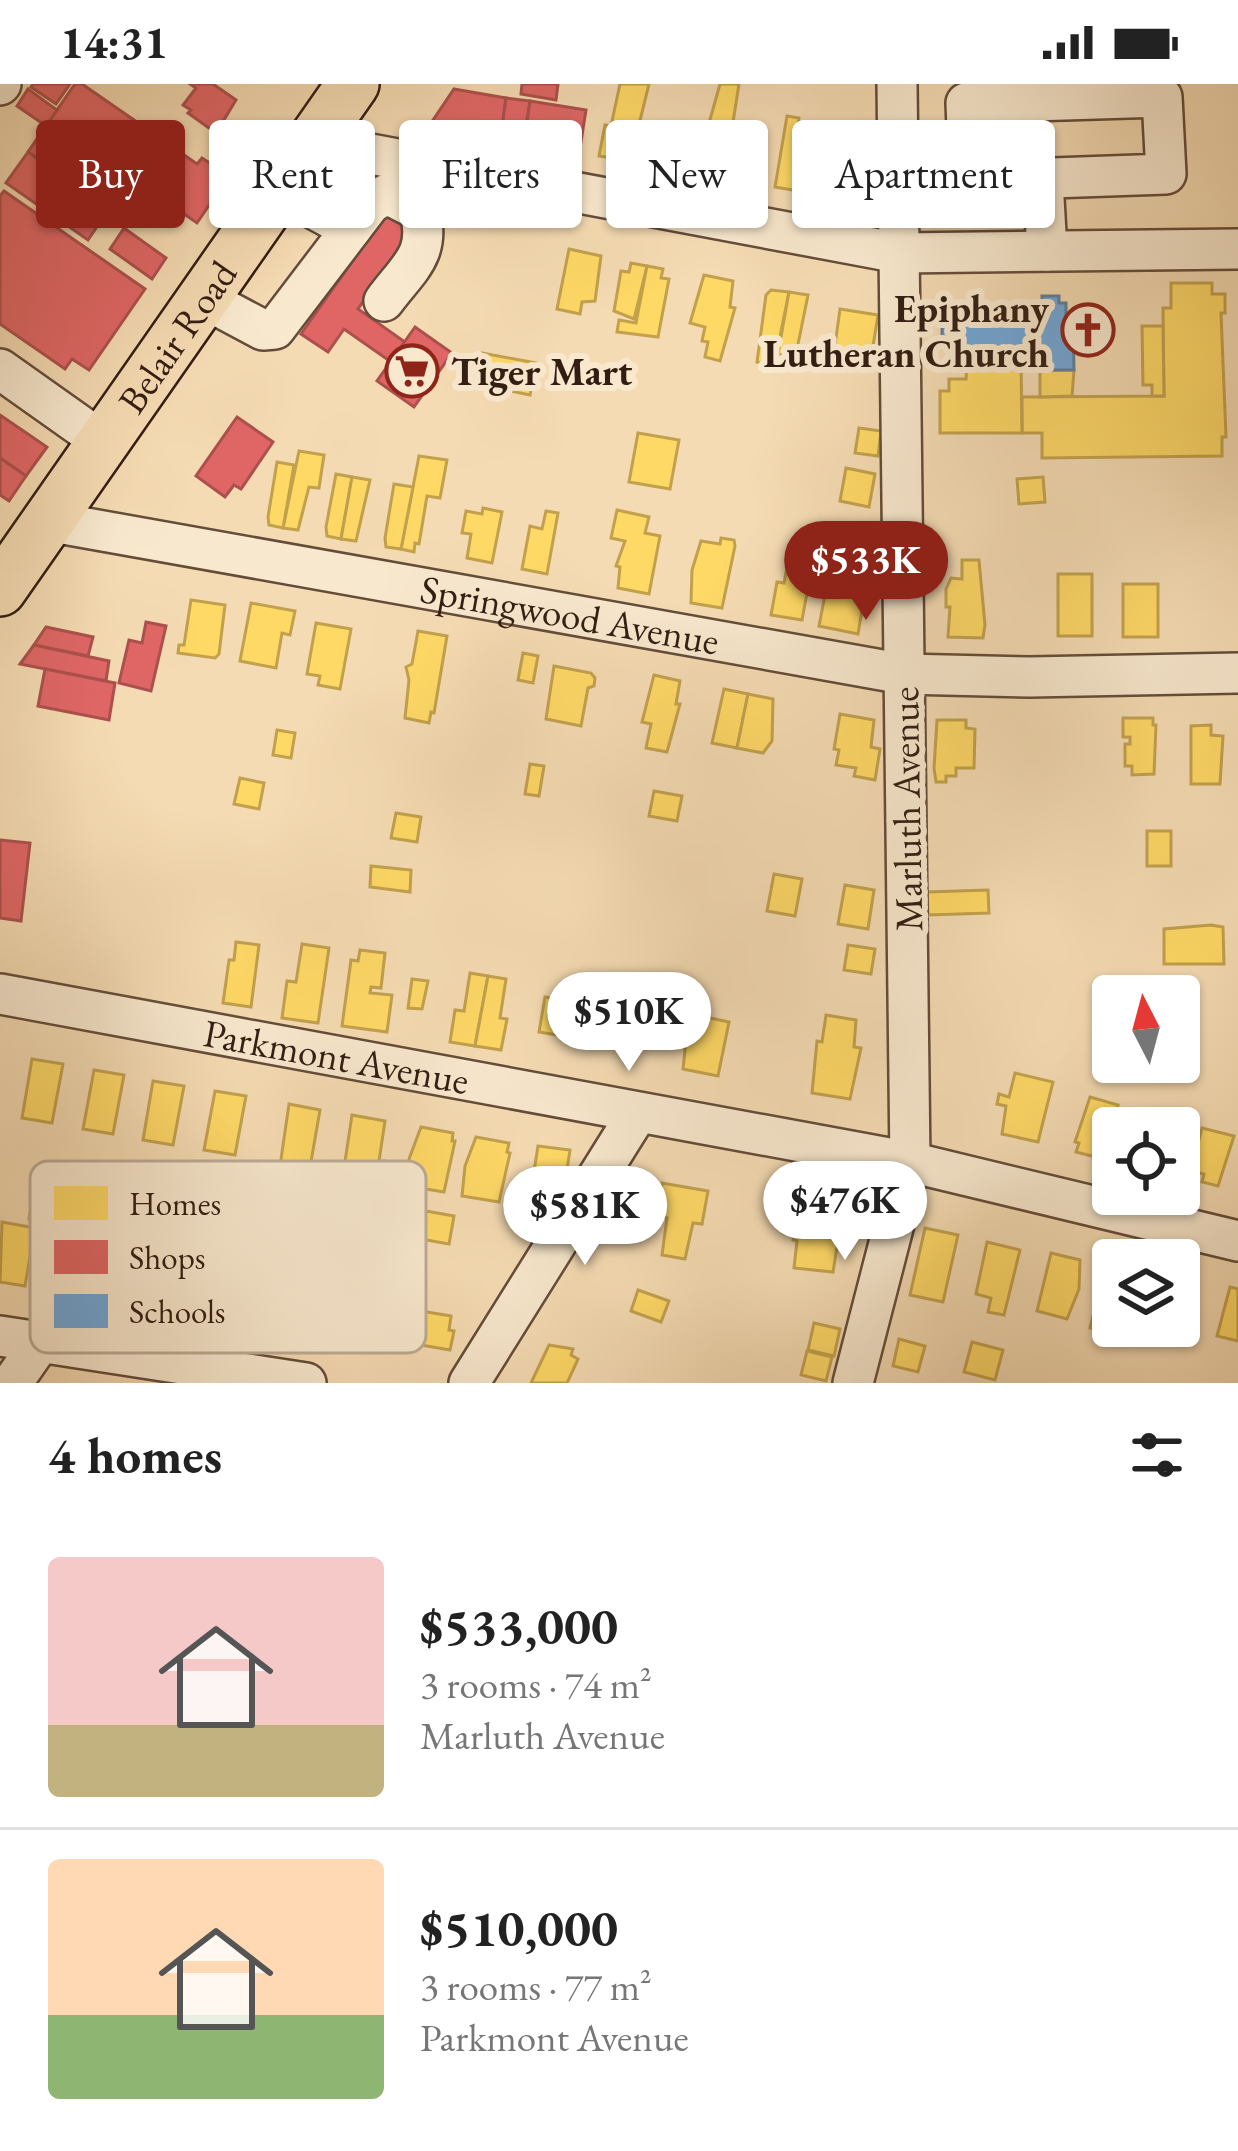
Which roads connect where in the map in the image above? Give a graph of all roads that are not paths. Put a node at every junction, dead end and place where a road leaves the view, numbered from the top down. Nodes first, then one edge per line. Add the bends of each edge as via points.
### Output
1 (353, 84) edge
2 (897, 84) edge
3 (1041, 93) edge
4 (328, 120) edge
5 (967, 120) edge
6 (1055, 180) edge
7 (582, 195) edge
8 (399, 200) edge
9 (253, 228) edge
10 (422, 228) edge
11 (1046, 228) edge
12 (351, 229) joint
13 (1238, 249) edge
14 (1047, 250) junction
15 (899, 254) junction
16 (203, 298) junction
17 (384, 301) dead end
18 (0, 369) edge
19 (103, 442) junction
20 (47, 521) junction
21 (0, 590) edge
22 (1238, 673) edge
23 (904, 674) junction
24 (0, 994) edge
25 (638, 1114) junction
26 (910, 1162) junction
27 (1238, 1241) edge
28 (0, 1336) edge
29 (30, 1341) edge
30 (33, 1353) edge
31 (106, 1353) edge
32 (12, 1383) edge
33 (306, 1383) edge
34 (469, 1383) edge
35 (853, 1383) edge

1 - 4 main road, Belair Road
2 - 15 street, Marluth Avenue
3 - 5 street via 966,104
3 - 6 street via 1162,97 1166,174
7 - 15 street
8 - 12 street via 387,194 371,202
9 - 16 main road, Belair Road
10 - 17 street via 425,246
11 - 14 street
12 - 16 street via 275,328 263,330
13 - 14 street
14 - 15 street
15 - 23 street, Marluth Avenue
16 - 19 main road, Belair Road
18 - 19 street
19 - 20 main road, Belair Road
20 - 21 main road, Belair Road
20 - 23 street, Springwood Avenue
22 - 23 street, Springwood Avenue
23 - 26 street, Marluth Avenue
24 - 25 street, Parkmont Avenue
25 - 26 street, Parkmont Avenue
25 - 34 street
26 - 27 street, Parkmont Avenue
26 - 35 street, Marluth Avenue
28 - 29 street
30 - 32 street
31 - 33 street

